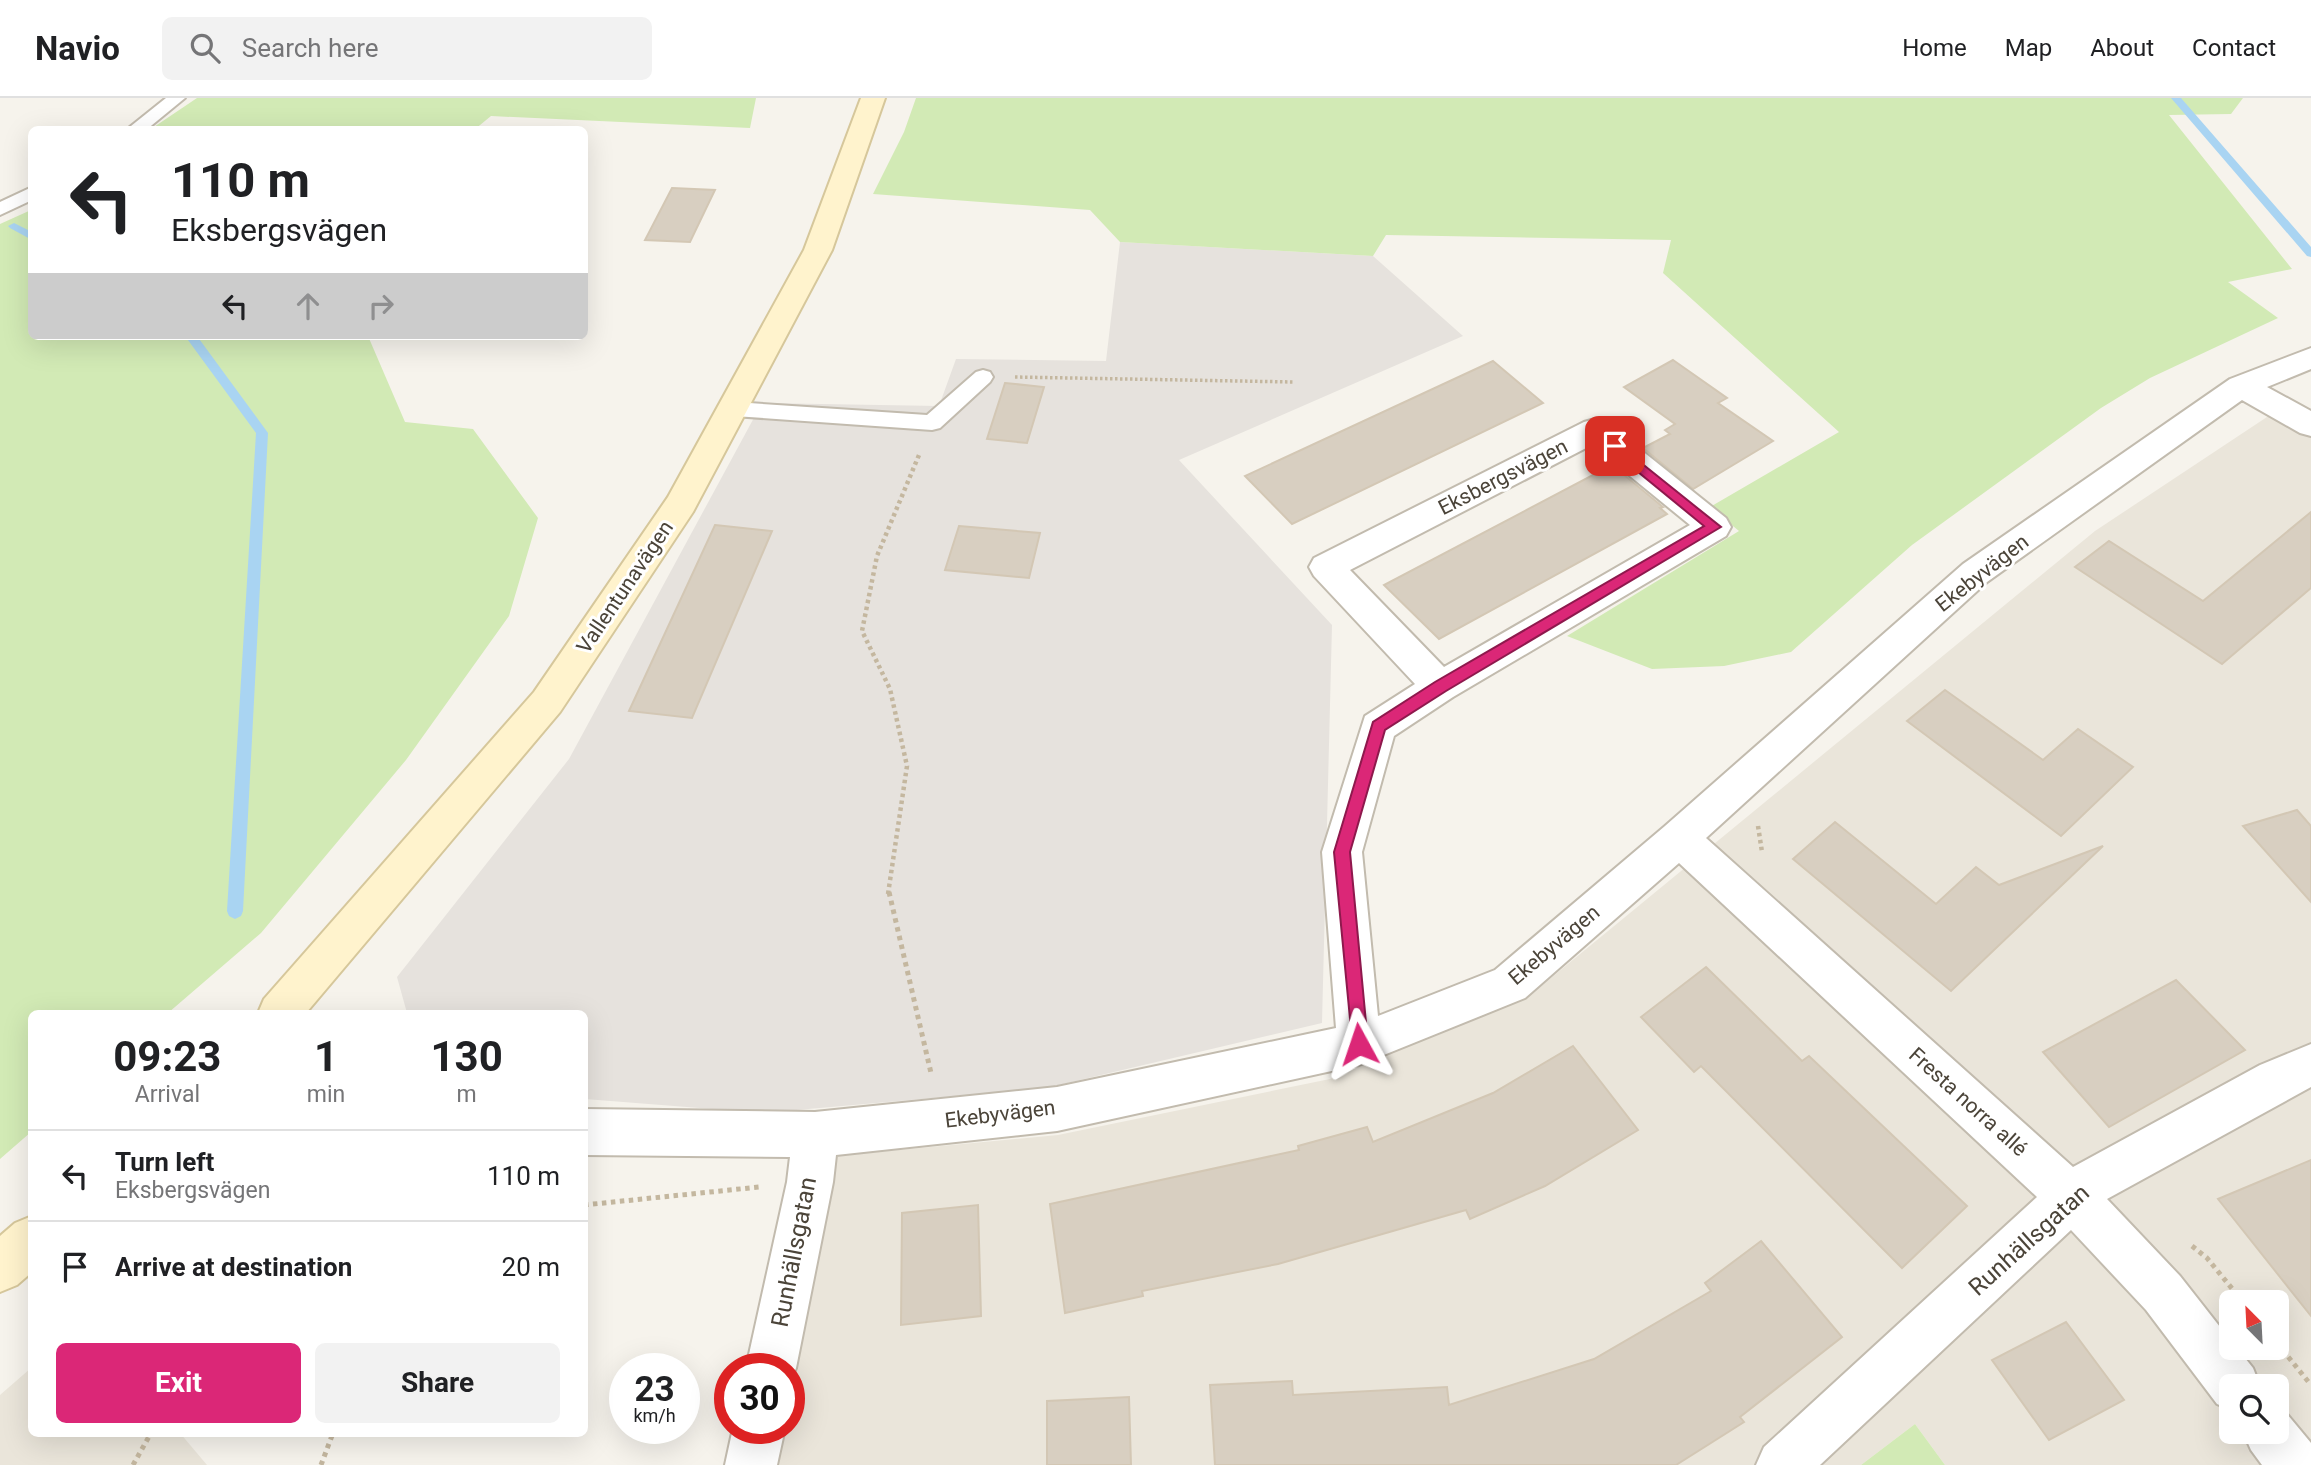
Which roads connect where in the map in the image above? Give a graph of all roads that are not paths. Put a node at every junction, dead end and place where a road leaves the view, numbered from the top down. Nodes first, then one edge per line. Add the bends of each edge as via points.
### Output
1 (177, 98) edge
2 (873, 98) edge
3 (139, 126) edge
4 (28, 194) edge
5 (0, 209) edge
6 (2311, 358) edge
7 (983, 377) road end
8 (2241, 386) junction
9 (734, 409) junction
10 (2311, 425) edge
11 (1440, 687) junction
12 (1679, 838) junction
13 (282, 1010) edge
14 (1359, 1044) junction
15 (2311, 1065) edge
16 (588, 1132) edge
17 (815, 1135) junction
18 (2071, 1196) junction
19 (28, 1244) edge
20 (0, 1268) edge
21 (774, 1353) edge
22 (2226, 1374) edge
23 (756, 1444) edge
24 (2278, 1444) edge
25 (751, 1465) edge
26 (1782, 1465) edge
27 (2295, 1465) edge

1 - 3 lane
2 - 9 main road, Vallentunavägen via 818,250
4 - 5 lane
6 - 8 street, Ekebyvägen
7 - 9 lane via 932,423
8 - 10 street
8 - 12 street, Ekebyvägen via 1975,573
9 - 13 main road, Vallentunavägen via 681,504 547,702
11 - 11 street, Eksbergsvägen via 1690,541 1714,527 1595,430 1326,567
11 - 14 street, Eksbergsvägen via 1378,727 1342,852
12 - 14 street, Ekebyvägen via 1510,984
12 - 18 street, Fresta norra allé
14 - 17 street, Ekebyvägen via 1057,1109
15 - 18 street, Runhällsgatan via 2129,1160
16 - 17 street, Ekebyvägen
17 - 21 street, Runhällsgatan via 810,1182
18 - 22 street, Fresta norra allé via 2163,1293
18 - 26 street, Runhällsgatan
19 - 20 main road
23 - 25 street
24 - 27 street

